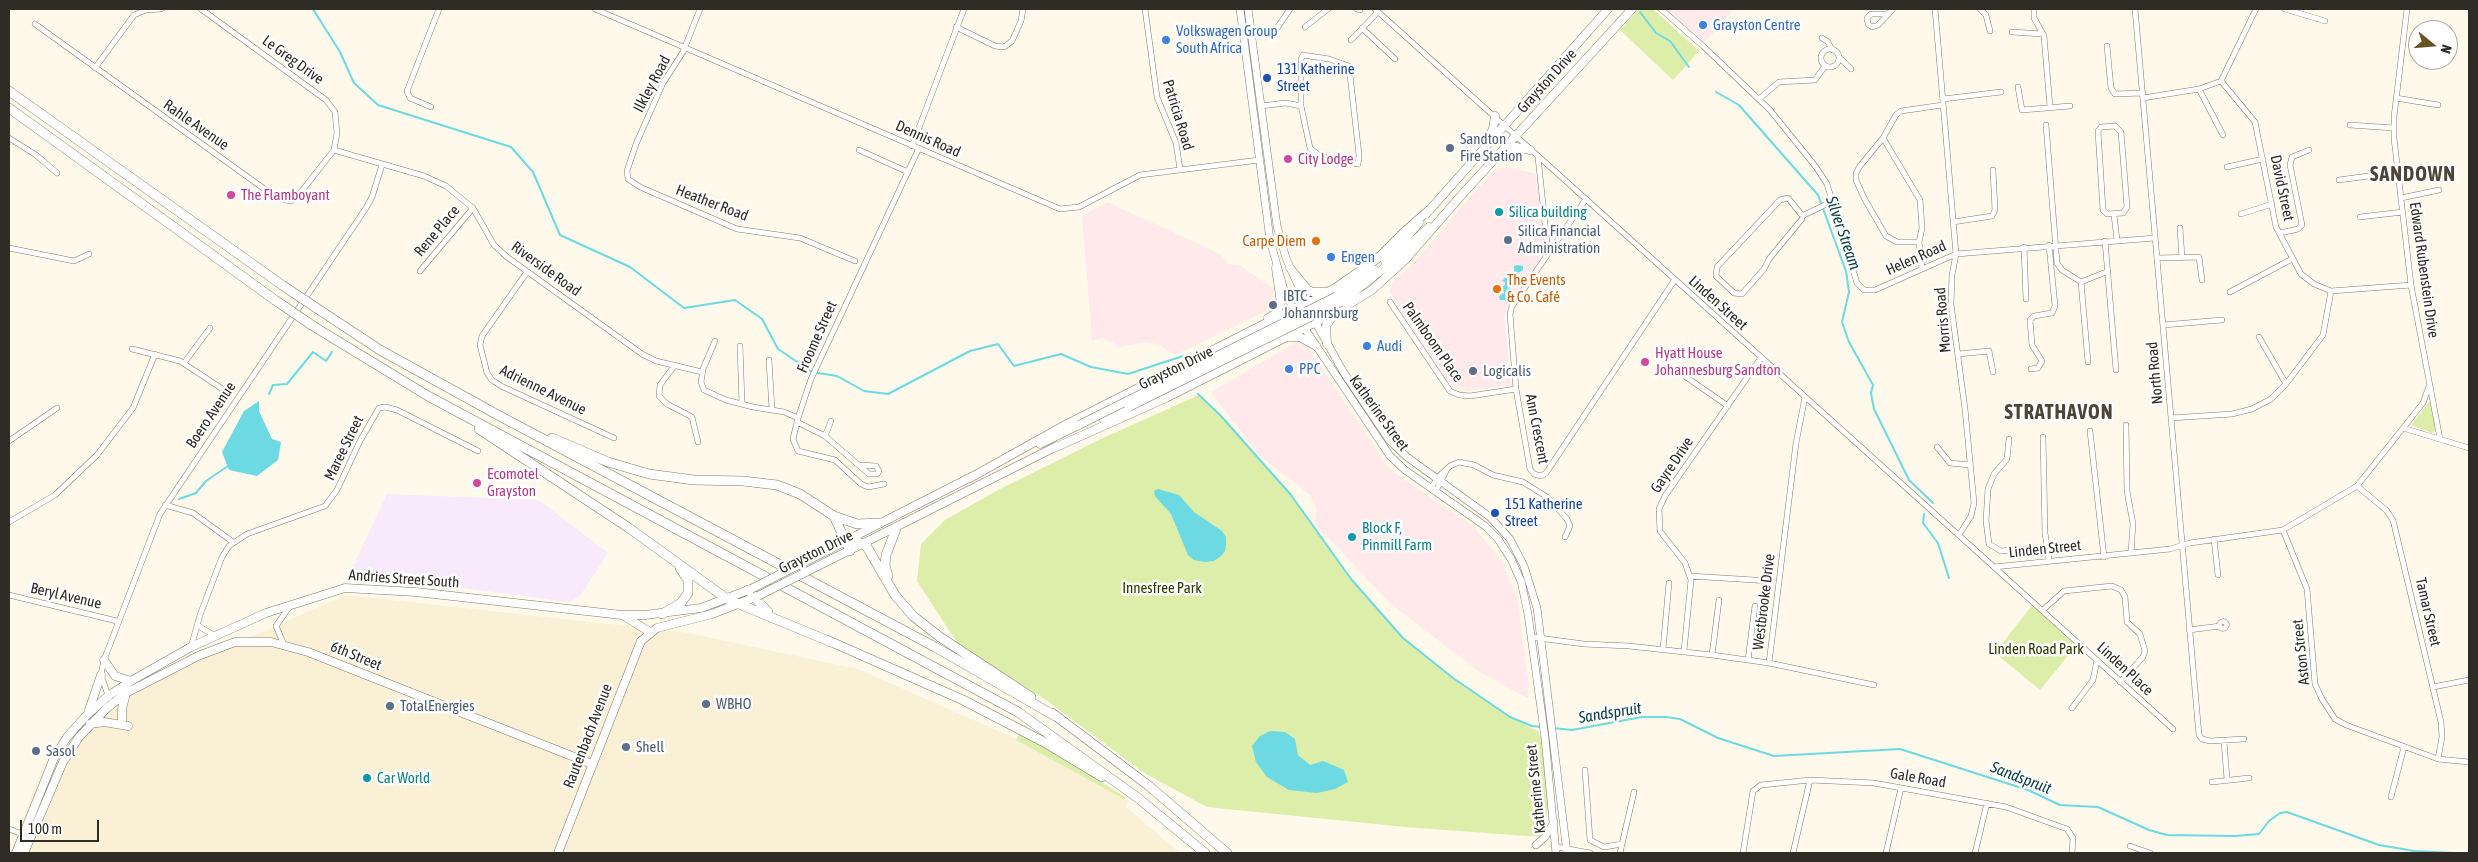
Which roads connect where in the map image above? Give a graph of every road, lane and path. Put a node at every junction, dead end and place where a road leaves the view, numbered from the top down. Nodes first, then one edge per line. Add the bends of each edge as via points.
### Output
1 (161, 9) edge
2 (201, 9) edge
3 (439, 9) edge
4 (595, 9) edge
5 (700, 9) edge
6 (964, 9) edge
7 (1023, 9) edge
8 (1145, 9) edge
9 (1240, 9) edge
10 (1248, 9) edge
11 (1290, 9) edge
12 (1328, 9) edge
13 (1385, 9) edge
14 (1608, 9) edge
15 (1632, 9) edge
16 (1660, 9) edge
17 (1893, 9) edge
18 (1935, 9) edge
19 (1980, 9) edge
20 (2034, 9) edge
21 (2135, 9) edge
22 (2256, 9) edge
23 (2285, 9) edge
24 (2407, 9) edge
25 (1378, 12) edge
26 (1888, 14) dead end
27 (2325, 21) dead end
28 (35, 24) dead end
29 (956, 27) junction
30 (1305, 27) dead end
31 (1362, 28) junction
32 (1990, 31) dead end
33 (2012, 32) dead end
34 (1273, 34) dead end
35 (2043, 34) junction
36 (1822, 38) dead end
37 (1351, 40) dead end
38 (2107, 46) dead end
39 (685, 47) junction
40 (1832, 50) junction
41 (1838, 56) junction
42 (1395, 59) dead end
43 (1825, 66) junction
44 (95, 68) junction
45 (1851, 69) dead end
46 (2221, 81) junction
47 (2018, 87) dead end
48 (2199, 89) junction
49 (9, 91) edge
50 (2002, 92) dead end
51 (2142, 96) junction
52 (2396, 98) junction
53 (1759, 99) junction
54 (1943, 102) junction
55 (2438, 105) dead end
56 (1261, 106) junction
57 (1301, 106) junction
58 (2070, 106) dead end
59 (431, 107) dead end
60 (9, 108) edge
61 (2050, 108) junction
62 (1495, 116) junction
63 (1504, 124) junction
64 (2046, 125) dead end
65 (2350, 125) dead end
66 (2394, 128) junction
67 (2223, 135) dead end
68 (1516, 136) junction
69 (9, 138) edge
70 (1883, 138) junction
71 (912, 146) junction
72 (919, 148) junction
73 (334, 150) junction
74 (859, 150) dead end
75 (1503, 150) junction
76 (1530, 150) junction
77 (2308, 150) dead end
78 (1538, 157) junction
79 (2263, 159) junction
80 (1259, 160) junction
81 (382, 165) junction
82 (2227, 167) dead end
83 (1180, 169) junction
84 (627, 170) joint
85 (1992, 170) dead end
86 (908, 172) junction
87 (2398, 172) junction
88 (57, 173) dead end
89 (1462, 174) junction
90 (2339, 180) dead end
91 (2439, 190) dead end
92 (1459, 198) junction
93 (2401, 198) junction
94 (1586, 199) junction
95 (1833, 201) junction
96 (2272, 204) junction
97 (473, 208) junction
98 (1429, 210) junction
99 (2403, 212) junction
100 (2114, 214) junction
101 (2241, 214) dead end
102 (1802, 216) junction
103 (2360, 218) dead end
104 (1953, 222) junction
105 (2180, 228) dead end
106 (1546, 234) junction
107 (2280, 234) junction
108 (1558, 236) junction
109 (2155, 238) junction
110 (2117, 240) junction
111 (2105, 241) junction
112 (1919, 242) junction
113 (1407, 244) junction
114 (2049, 245) junction
115 (2057, 245) junction
116 (2024, 247) junction
117 (9, 248) edge
118 (1548, 252) junction
119 (89, 254) dead end
120 (1956, 254) junction
121 (2157, 258) junction
122 (2182, 258) junction
123 (2292, 259) junction
124 (855, 261) dead end
125 (1276, 268) junction
126 (1290, 268) junction
127 (1922, 269) junction
128 (420, 271) dead end
129 (527, 272) junction
130 (2106, 272) junction
131 (2202, 280) dead end
132 (1674, 281) junction
133 (2081, 282) junction
134 (2412, 286) junction
135 (1330, 291) junction
136 (2331, 291) junction
137 (2230, 292) dead end
138 (2026, 299) dead end
139 (1390, 302) dead end
140 (1306, 303) junction
141 (1294, 310) junction
142 (1338, 311) junction
143 (2222, 320) dead end
144 (1315, 322) junction
145 (2163, 325) junction
146 (210, 328) dead end
147 (1304, 328) junction
148 (1285, 337) junction
149 (2259, 337) dead end
150 (715, 341) dead end
151 (1327, 344) junction
152 (740, 346) dead end
153 (1222, 346) junction
154 (1316, 346) junction
155 (132, 349) dead end
156 (155, 354) junction
157 (1958, 354) junction
158 (1760, 359) junction
159 (769, 360) dead end
160 (2088, 362) dead end
161 (184, 363) junction
162 (675, 365) junction
163 (2031, 369) dead end
164 (2116, 370) dead end
165 (702, 372) junction
166 (1993, 372) dead end
167 (1686, 377) dead end
168 (2286, 384) junction
169 (2429, 386) junction
170 (1516, 389) junction
171 (224, 390) dead end
172 (428, 396) junction
173 (1805, 397) junction
174 (742, 404) junction
175 (1728, 406) junction
176 (57, 408) dead end
177 (772, 410) junction
178 (496, 414) junction
179 (2171, 418) junction
180 (798, 420) junction
181 (831, 421) dead end
182 (2126, 425) dead end
183 (2403, 428) junction
184 (2090, 430) dead end
185 (826, 436) junction
186 (2043, 437) dead end
187 (614, 438) dead end
188 (2009, 439) dead end
189 (2440, 439) junction
190 (9, 441) edge
191 (698, 442) dead end
192 (1937, 447) dead end
193 (1054, 448) junction
194 (2469, 448) edge
195 (478, 451) dead end
196 (860, 465) dead end
197 (1970, 465) junction
198 (970, 478) junction
199 (1440, 479) junction
200 (884, 484) dead end
201 (2357, 486) junction
202 (1434, 489) junction
203 (165, 505) junction
204 (834, 516) junction
205 (9, 522) edge
206 (880, 524) junction
207 (896, 529) junction
208 (2284, 530) junction
209 (1958, 535) junction
210 (1565, 537) dead end
211 (2214, 539) junction
212 (846, 541) junction
213 (233, 542) junction
214 (864, 544) junction
215 (2181, 545) junction
216 (2047, 547) junction
217 (850, 551) junction
218 (2131, 553) junction
219 (2104, 556) junction
220 (674, 560) junction
221 (2049, 560) junction
222 (1994, 567) junction
223 (2218, 575) dead end
224 (1690, 576) junction
225 (1770, 581) dead end
226 (1669, 583) dead end
227 (752, 593) junction
228 (9, 595) edge
229 (727, 598) junction
230 (1718, 600) dead end
231 (292, 604) junction
232 (739, 604) junction
233 (1755, 606) dead end
234 (2043, 610) junction
235 (662, 614) junction
236 (622, 615) junction
237 (913, 616) junction
238 (117, 621) junction
239 (197, 625) junction
240 (2220, 626) dead end
241 (2189, 630) junction
242 (650, 632) junction
243 (215, 636) junction
244 (1531, 637) junction
245 (1542, 638) junction
246 (831, 642) junction
247 (284, 645) junction
248 (191, 647) junction
249 (1663, 649) junction
250 (1684, 651) junction
251 (1712, 655) junction
252 (104, 660) junction
253 (1748, 660) junction
254 (2097, 660) junction
255 (1769, 663) junction
256 (101, 675) junction
257 (2469, 680) edge
258 (131, 681) junction
259 (2120, 682) junction
260 (1874, 685) dead end
261 (2433, 687) junction
262 (126, 693) junction
263 (110, 700) junction
264 (2072, 708) dead end
265 (86, 716) junction
266 (1055, 716) junction
267 (90, 724) junction
268 (2172, 729) dead end
269 (2244, 739) dead end
270 (2224, 741) junction
271 (2404, 747) junction
272 (2438, 759) junction
273 (2469, 762) edge
274 (592, 764) junction
275 (1585, 770) dead end
276 (2249, 778) dead end
277 (2227, 779) junction
278 (1810, 780) junction
279 (2212, 782) dead end
280 (1901, 788) junction
281 (1634, 792) dead end
282 (2391, 797) dead end
283 (1138, 798) junction
284 (1987, 803) junction
285 (1554, 822) junction
286 (9, 829) edge
287 (26, 836) junction
288 (1622, 844) junction
289 (1536, 845) dead end
290 (2130, 846) dead end
291 (1567, 850) edge
292 (1557, 851) edge
293 (16, 853) edge
294 (24, 853) edge
295 (558, 853) edge
296 (1204, 853) edge
297 (1226, 853) edge
298 (1590, 853) edge
299 (1620, 853) edge
300 (1743, 853) edge
301 (1793, 853) edge
302 (1886, 853) edge
303 (1975, 853) edge
304 (2072, 853) edge
305 (2150, 853) edge

1 - 44 street via 146,10 134,16
2 - 73 street, Le Greg Drive via 329,102 337,121
3 - 59 street via 407,93 410,98
4 - 39 street, Dennis Road
5 - 39 street, Ilkley Road
6 - 29 street
7 - 29 street via 1012,41 1004,47 995,46
8 - 83 street, Patricia Road via 1156,90 1176,143
9 - 80 main road, Katherine Street
10 - 56 main road, Katherine Street
11 - 34 street
12 - 30 street
13 - 25 street
14 - 63 main road, Grayston Drive
15 - 68 main road, Grayston Drive
16 - 53 street, Helen Road
17 - 26 street
18 - 54 street, Morris Road
19 - 32 street via 1986,15
20 - 35 street via 2034,18
21 - 51 street, North Road
22 - 46 street
23 - 27 street
24 - 52 street, Edward Rubenstein Drive
25 - 31 street
25 - 62 street, Linden Street
28 - 44 street, Rahle Avenue
29 - 71 street
31 - 37 street
31 - 42 street
33 - 35 street
35 - 61 street
36 - 40 street
38 - 51 street via 2111,88 2115,94
39 - 71 street, Dennis Road
39 - 84 street, Ilkley Road via 663,83
40 - 41 street
40 - 43 street via 1822,55
41 - 43 street via 1835,66
41 - 45 street
43 - 53 street via 1815,80 1779,82
44 - 73 street, Rahle Avenue via 282,200 291,201 297,197
46 - 48 street
46 - 79 street, David Street via 2252,118
47 - 61 street via 2021,110
48 - 51 street
48 - 67 street
49 - 178 highway, bridge via 321,311 380,350
50 - 54 street
51 - 109 street, North Road
52 - 55 street
52 - 66 street, Edward Rubenstein Drive
53 - 95 street, Helen Road via 1824,178
54 - 70 street via 1901,111
54 - 104 street, Morris Road
56 - 57 street via 1286,103
56 - 126 main road, Katherine Street via 1277,226
57 - 57 street via 1310,148 1316,155 1359,163 1348,65 1313,56 1302,57
58 - 61 street
60 - 172 highway, bridge via 275,300
62 - 63 street, Linden Street
62 - 89 main road via 1489,136
63 - 68 street, Linden Street
63 - 89 main road, Grayston Drive
64 - 115 street
65 - 66 street
66 - 87 street, Edward Rubenstein Drive
68 - 75 main road, Grayston Drive
68 - 76 street, Linden Street
69 - 88 street
70 - 112 street via 1920,200 1922,228
70 - 112 street via 1860,166 1856,180 1888,239
71 - 72 street, Dennis Road
72 - 83 street, Dennis Road via 1060,209 1079,207 1137,176
72 - 86 street, Froome Street
73 - 81 street, Riverside Road
74 - 86 street
75 - 76 main road via 1516,147
75 - 92 main road, Grayston Drive
76 - 78 street, Linden Street
77 - 107 street via 2292,157 2290,165 2302,224 2298,229
78 - 94 street, Linden Street
78 - 106 street
79 - 82 street
79 - 96 street, David Street
80 - 83 street, Dennis Road
80 - 125 main road, Katherine Street
81 - 97 street, Riverside Road via 434,179
81 - 203 street, Boero Avenue via 366,208
84 - 124 street, Heather Road via 628,179 636,185 731,227 800,238
85 - 104 street via 1995,210 1992,216
86 - 180 street, Froome Street via 811,379
87 - 90 street
87 - 93 street, Edward Rubenstein Drive
89 - 98 main road, Grayston Drive
91 - 93 street
92 - 113 main road, Grayston Drive
92 - 142 main road via 1406,260 1372,290
93 - 99 street, Edward Rubenstein Drive
94 - 108 street, Ann Crescent
94 - 132 street, Linden Street
95 - 102 street
95 - 127 street, Helen Road via 1859,288 1875,290
96 - 101 street
96 - 107 street, David Street
97 - 128 street, Rene Place
97 - 129 street, Riverside Road via 498,249
98 - 113 main road, Grayston Drive
98 - 135 main road via 1377,259
99 - 103 street
99 - 134 street, Edward Rubenstein Drive
100 - 100 street via 2103,210 2097,135 2101,127 2115,126 2121,132 2126,207 2123,213
100 - 110 street
102 - 102 street via 1742,294 1734,293 1716,276 1717,267 1780,200 1788,198
104 - 120 street, Morris Road
105 - 122 street
106 - 108 street
106 - 118 street
107 - 123 street, David Street
108 - 118 street, Ann Crescent
109 - 110 street, Helen Road
109 - 121 street, North Road
110 - 111 street, Helen Road
111 - 115 street, Helen Road
111 - 130 street
112 - 127 street
113 - 193 main road, Grayston Drive, bridge via 1369,282 1341,302 1129,407
113 - 198 main road, Grayston Drive, bridge via 1337,296
114 - 115 street, Helen Road
114 - 116 street, Helen Road
114 - 163 street via 2055,306 2052,312 2030,320 2032,345 2042,361 2038,368
115 - 133 street via 2059,267
116 - 120 street, Helen Road
116 - 138 street
117 - 119 street via 74,261
118 - 170 street, Ann Crescent via 1510,314
120 - 127 street, Helen Road
120 - 157 street, Morris Road via 1950,298
121 - 122 street
121 - 145 street, North Road
122 - 131 street via 2200,258
123 - 136 street, David Street via 2305,278
123 - 137 street
125 - 141 main road, Katherine Street
125 - 153 main road via 1282,295 1278,309
126 - 135 main road via 1308,290
126 - 140 main road, Katherine Street
129 - 162 street, Riverside Road via 642,354
129 - 187 street, Adrienne Avenue via 482,336 480,345 487,374 501,386
130 - 133 street
130 - 164 street
132 - 158 street, Linden Street
132 - 170 street, Ann Crescent via 1543,475 1534,474 1530,469
133 - 160 street
134 - 136 street
134 - 169 street, Edward Rubenstein Drive
135 - 140 main road
136 - 168 street via 2323,335
139 - 170 street, Palmboom Place via 1450,391 1470,396
140 - 141 main road
140 - 144 main road, Katherine Street
141 - 147 main road, Katherine Street
141 - 153 main road
142 - 144 main road
142 - 151 main road via 1327,323
143 - 145 street
144 - 147 main road
144 - 151 main road, Katherine Street
145 - 179 street, North Road
146 - 161 street
147 - 148 main road
147 - 154 main road, Katherine Street
148 - 154 main road via 1300,336
148 - 193 main road via 1166,398
149 - 168 street
150 - 165 street
151 - 199 main road, Katherine Street via 1390,440 1407,457
152 - 174 street
153 - 198 main road via 1065,425
154 - 202 main road, Katherine Street via 1384,448 1405,470
155 - 156 street
156 - 161 street
156 - 205 street via 133,408 97,456 55,495
157 - 166 street via 1989,351
157 - 197 street, Morris Road
158 - 173 street, Linden Street
158 - 175 street, Gayre Drive
159 - 177 street
161 - 171 street
162 - 165 street, Riverside Road
162 - 191 street via 660,386 659,396 692,417
165 - 174 street via 702,386 706,392
167 - 175 street
168 - 179 street via 2271,399 2244,412
169 - 183 street via 2423,403
169 - 189 street, Edward Rubenstein Drive
172 - 220 highway
172 - 283 highway via 1018,712
173 - 209 street, Linden Street
173 - 255 street, Westbrooke Drive via 1797,434
174 - 177 street
175 - 224 street, Gayre Drive via 1664,496 1659,509 1660,531 1683,559
176 - 190 street
177 - 180 street
178 - 204 highway via 622,466 675,478 768,483 800,494
178 - 266 highway via 935,647
179 - 215 street, North Road
180 - 185 street
180 - 200 street, Froome Street via 793,440 798,450 835,460 864,486
181 - 185 street
182 - 218 street via 2127,496 2133,524
183 - 189 street
183 - 201 street
184 - 219 street
185 - 196 street
186 - 216 street
188 - 216 street via 2006,459 1994,474 1988,489 1986,521 1989,544 2001,551
189 - 194 street
192 - 197 street via 1950,463
193 - 207 main road, Grayston Drive
195 - 213 street, Maree Street via 402,413 382,407 372,418 337,490 325,506
197 - 209 street, Morris Road via 1974,506
198 - 206 main road, Grayston Drive
199 - 202 street
199 - 210 street via 1455,463 1464,462 1527,484 1552,502 1567,519 1570,526
199 - 245 main road, Katherine Street via 1481,509 1510,539 1532,588
201 - 208 street
201 - 261 street, Tamar Street via 2393,520
202 - 244 main road, Katherine Street via 1478,519 1504,546 1521,581
203 - 213 street via 193,513
203 - 238 street, Boero Avenue
204 - 206 highway via 857,524
204 - 212 highway
206 - 212 main road, Grayston Drive
207 - 214 main road, Grayston Drive
207 - 237 highway via 885,565 893,586
208 - 211 street
208 - 271 street, Aston Street via 2307,589 2315,684 2319,694 2340,723
209 - 222 street, Linden Street
211 - 215 street
211 - 223 street
212 - 214 highway
212 - 217 highway
212 - 227 main road, Grayston Drive, bridge
213 - 239 street via 220,563
214 - 217 main road, Grayston Drive
214 - 237 highway via 895,595
215 - 218 street, Linden Street
215 - 241 street, North Road
216 - 221 street
217 - 227 main road, Grayston Drive, bridge
218 - 219 street, Linden Street
219 - 221 street, Linden Street
220 - 229 highway
220 - 235 highway via 688,580 688,593 681,603
221 - 222 street, Linden Street
222 - 234 street, Linden Place
224 - 225 street
224 - 250 street, Gayre Drive
226 - 249 street
227 - 229 main road, Grayston Drive
227 - 232 main road, Grayston Drive
227 - 246 highway via 764,610
228 - 238 street, Beryl Avenue
229 - 232 highway
229 - 235 main road, Grayston Drive via 701,608
230 - 251 street
231 - 236 main road, Andries Street South via 335,590 358,588
231 - 243 main road, Andries Street South
231 - 247 street via 276,626
232 - 242 main road, Grayston Drive
232 - 246 highway
233 - 253 street
234 - 254 street, Linden Place
234 - 259 street via 2064,592 2112,586 2119,588 2125,597 2127,622 2140,634 2145,651
235 - 236 main road, Andries Street South
236 - 242 main road
237 - 266 highway via 1020,688
238 - 252 street, Boero Avenue
239 - 243 street
239 - 248 street
240 - 241 street
241 - 270 street, North Road via 2199,735 2204,741
242 - 274 main road, Rautenbach Avenue via 634,654
243 - 248 main road, Andries Street South
244 - 245 street, Westbrooke Drive
244 - 285 main road, Katherine Street
245 - 249 street, Westbrooke Drive
245 - 291 main road, Katherine Street
246 - 283 highway via 994,716
247 - 262 main road, 6th Street via 258,640 224,644
247 - 274 main road, 6th Street
248 - 258 main road, Andries Street South
249 - 250 street, Westbrooke Drive
250 - 251 street, Westbrooke Drive
251 - 253 street, Westbrooke Drive
252 - 256 street, Boero Avenue
252 - 258 main road via 115,676
253 - 255 street, Westbrooke Drive
254 - 259 street, Linden Place
254 - 264 street via 2093,680
255 - 260 street
256 - 263 street, Boero Avenue
256 - 265 main road
257 - 261 street
258 - 263 main road, Andries Street South
259 - 268 street, Linden Place
261 - 272 street, Tamar Street via 2442,729
262 - 263 main road, 6th Street
262 - 267 main road via 122,708 125,724
263 - 265 main road
263 - 267 main road
265 - 287 main road via 54,758
266 - 297 highway via 1149,786
267 - 287 main road via 62,762
269 - 270 street
270 - 277 street
271 - 272 street, Aston Street
271 - 282 street
272 - 273 street, Aston Street
274 - 295 main road, Rautenbach Avenue
275 - 288 street via 1590,840 1604,847
276 - 277 street
277 - 279 street
278 - 280 street, Gale Road via 1874,783
278 - 300 street, Gale Road via 1756,788 1751,797
278 - 301 street
280 - 284 street, Gale Road
280 - 302 street
281 - 288 street
283 - 296 highway
284 - 303 street
284 - 304 street, Gale Road via 2063,827 2071,832
285 - 289 main road
285 - 292 main road, Katherine Street
286 - 287 street
287 - 293 main road
287 - 294 main road
288 - 299 street
290 - 305 street
291 - 292 street
291 - 298 street

